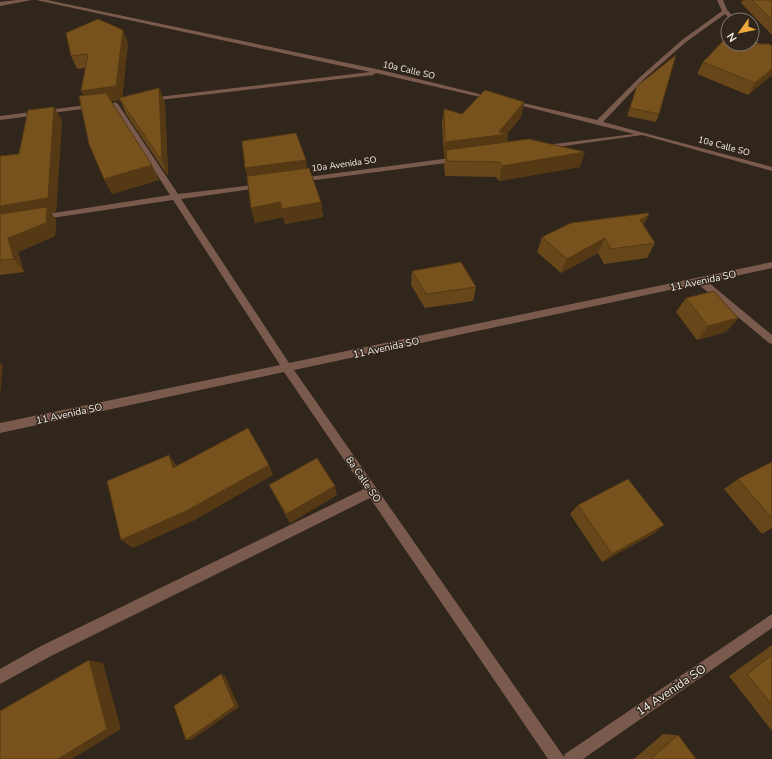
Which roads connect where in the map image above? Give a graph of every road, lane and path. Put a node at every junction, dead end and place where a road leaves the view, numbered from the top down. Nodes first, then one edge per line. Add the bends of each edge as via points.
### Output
1 (29, 0) edge
2 (39, 0) edge
3 (720, 0) edge
4 (0, 4) edge
5 (725, 11) joint
6 (760, 47) edge
7 (772, 60) edge
8 (381, 72) junction
9 (498, 99) edge
10 (144, 100) edge
11 (505, 101) edge
12 (114, 104) edge
13 (100, 106) edge
14 (0, 118) edge
15 (598, 123) junction
16 (645, 134) junction
17 (535, 149) edge
18 (464, 158) edge
19 (772, 169) edge
20 (292, 181) edge
21 (268, 184) edge
22 (174, 197) junction
23 (30, 220) edge
24 (772, 265) edge
25 (702, 281) junction
26 (772, 340) edge
27 (287, 368) junction
28 (0, 428) edge
29 (372, 491) junction
30 (772, 620) edge
31 (0, 677) edge
32 (557, 759) edge
33 (570, 759) edge

1 - 4 street
2 - 8 street, 10a Calle SO
3 - 5 street
5 - 15 street via 684,41 642,78
6 - 7 street
8 - 9 street, 10a Calle SO
8 - 10 street
11 - 15 street, 10a Calle SO
12 - 22 street, 8a Calle SO
13 - 14 street
15 - 16 street, 10a Calle SO
16 - 17 street
16 - 19 street, 10a Calle SO
18 - 20 street, 10a Avenida SO
21 - 22 street
22 - 23 street
22 - 27 street, 8a Calle SO
24 - 25 street, 11 Avenida SO
25 - 26 street
25 - 27 street, 11 Avenida SO
27 - 28 street, 11 Avenida SO
27 - 29 street, 8a Calle SO
29 - 31 street via 46,651
29 - 32 street, 8a Calle SO
30 - 33 street, 14 Avenida SO

